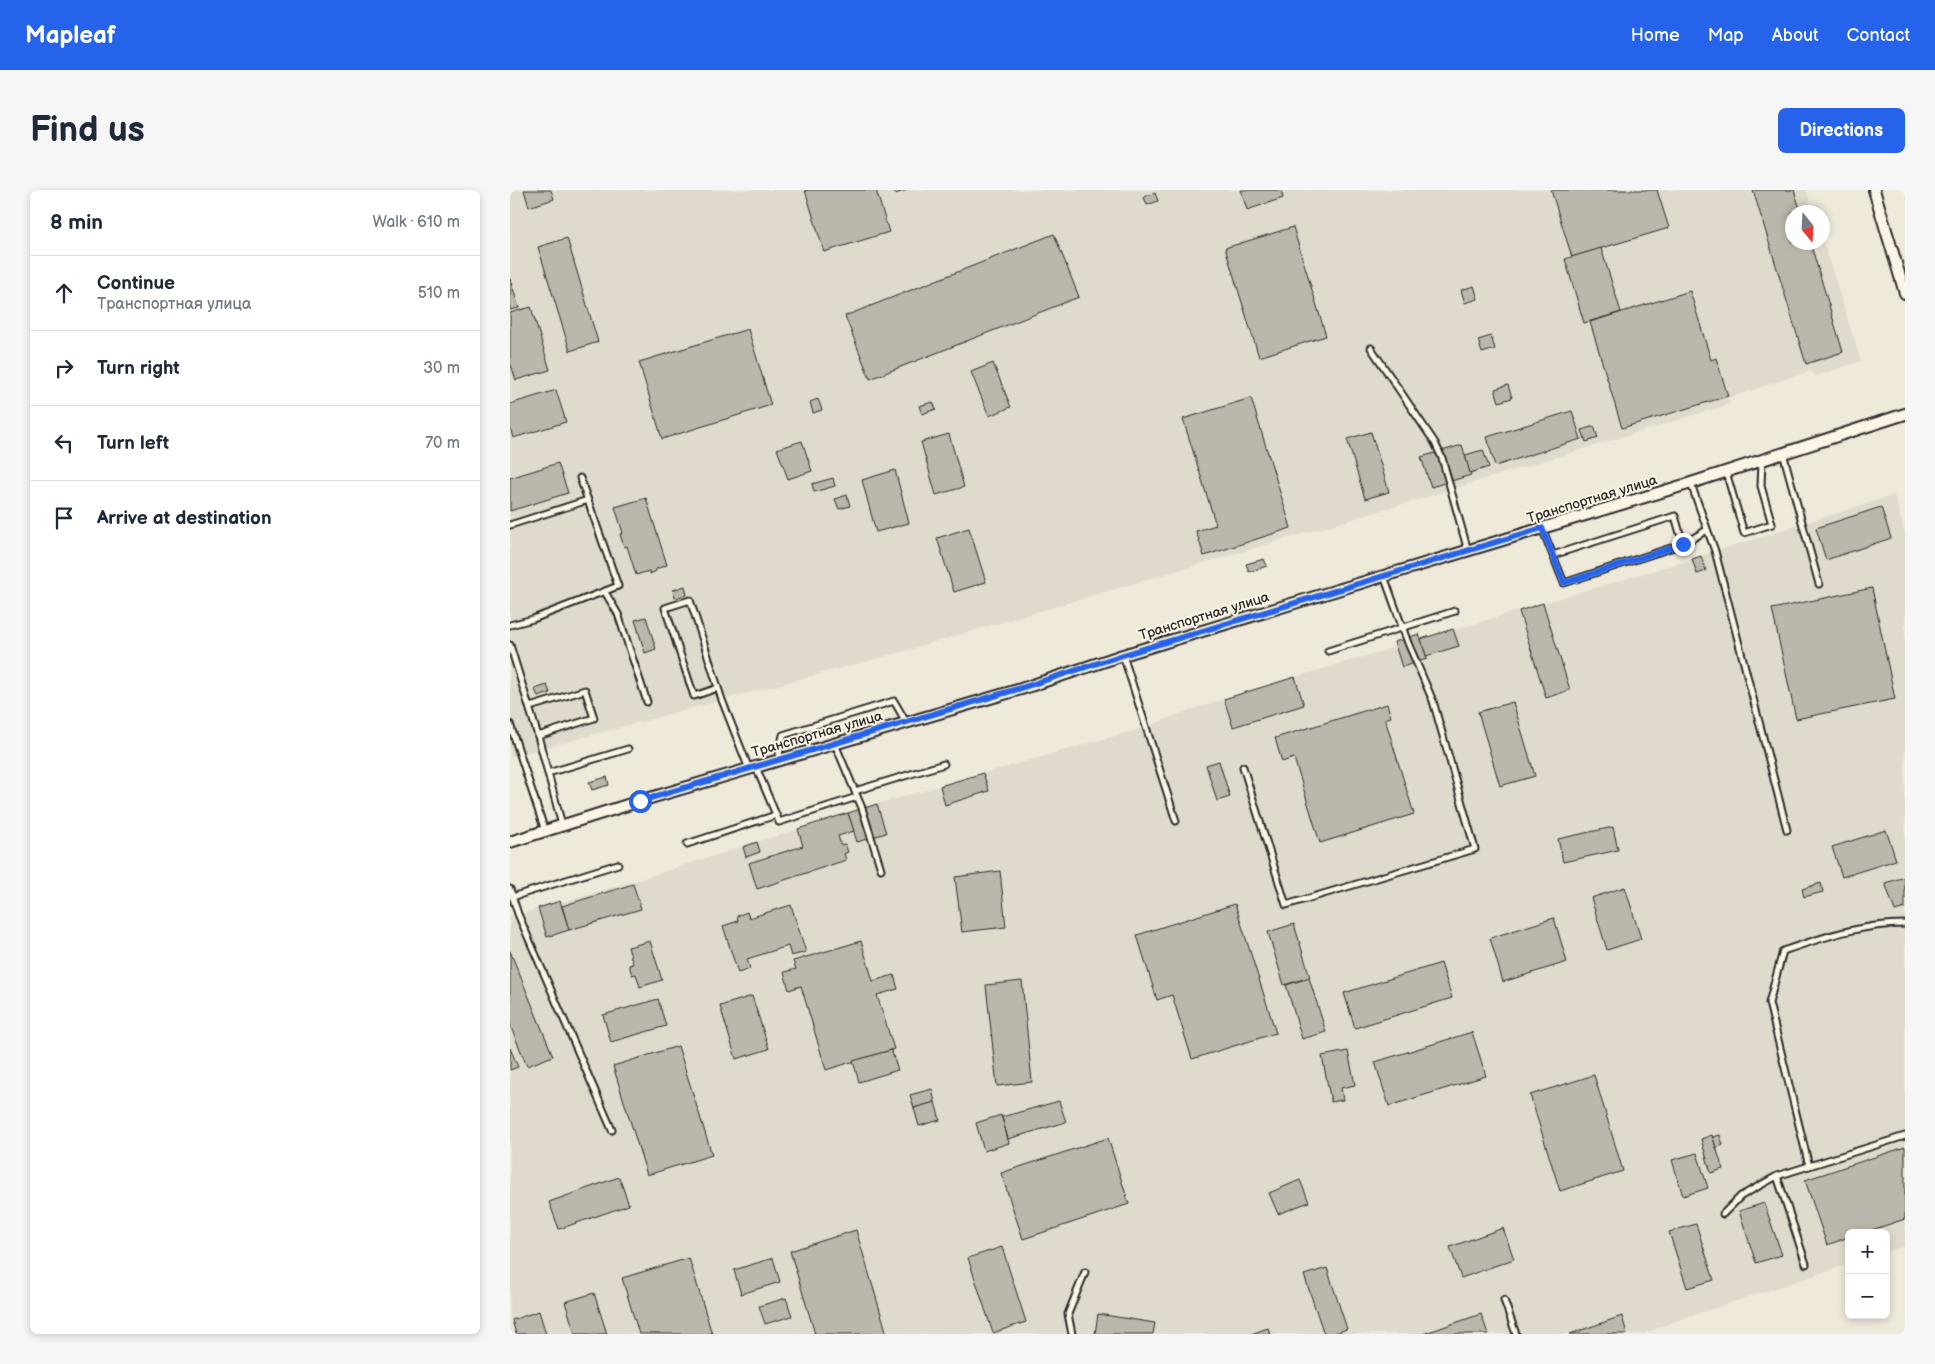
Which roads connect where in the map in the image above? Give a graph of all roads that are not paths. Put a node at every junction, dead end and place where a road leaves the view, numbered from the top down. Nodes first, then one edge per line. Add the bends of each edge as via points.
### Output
1 (1874, 190) edge
2 (1905, 293) edge
3 (1371, 348) dead end
4 (1905, 414) edge
5 (1783, 453) junction
6 (1762, 460) junction
7 (1726, 472) junction
8 (580, 478) dead end
9 (1690, 483) junction
10 (588, 500) junction
11 (510, 525) edge
12 (1542, 528) junction
13 (1707, 530) junction
14 (1683, 544) junction
15 (1468, 551) junction
16 (1553, 555) junction
17 (1384, 576) junction
18 (1819, 584) dead end
19 (605, 592) junction
20 (1456, 611) dead end
21 (510, 625) edge
22 (1402, 627) junction
23 (510, 645) edge
24 (1328, 651) dead end
25 (1123, 655) junction
26 (718, 688) junction
27 (647, 702) dead end
28 (530, 707) junction
29 (906, 722) junction
30 (510, 724) edge
31 (538, 736) junction
32 (835, 744) junction
33 (628, 749) dead end
34 (778, 760) junction
35 (944, 764) dead end
36 (1243, 767) dead end
37 (753, 768) junction
38 (548, 773) junction
39 (855, 791) junction
40 (857, 797) junction
41 (776, 815) junction
42 (1176, 821) dead end
43 (562, 826) junction
44 (1787, 830) dead end
45 (545, 831) junction
46 (510, 842) edge
47 (687, 844) dead end
48 (618, 864) dead end
49 (881, 869) dead end
50 (510, 889) edge
51 (512, 897) junction
52 (1905, 924) edge
53 (612, 1130) dead end
54 (1905, 1136) edge
55 (1809, 1166) junction
56 (1777, 1176) junction
57 (1723, 1214) dead end
58 (1806, 1264) dead end
59 (1085, 1272) dead end
60 (1504, 1300) dead end
61 (1072, 1334) edge
62 (1516, 1334) edge

1 - 2 street
3 - 15 lane via 1442,458
4 - 5 street, Транспортная улица
5 - 6 street, Транспортная улица
5 - 18 lane
6 - 7 street, Транспортная улица
6 - 7 lane via 1761,486 1772,524 1744,533
7 - 9 street, Транспортная улица
8 - 10 lane
9 - 12 street, Транспортная улица
9 - 13 lane
10 - 11 lane
10 - 19 lane via 618,586
12 - 15 street, Транспортная улица
12 - 16 lane
13 - 14 lane
13 - 44 lane
14 - 16 lane via 1564,583
14 - 16 lane via 1675,516
15 - 17 street, Транспортная улица
17 - 22 lane
17 - 25 street, Транспортная улица
19 - 21 lane
19 - 27 lane via 618,614
20 - 22 lane
22 - 24 lane
22 - 36 lane via 1433,701 1475,849 1286,905
23 - 28 lane
25 - 29 street, Транспортная улица
25 - 42 lane
26 - 26 lane via 690,600 665,608 694,696
26 - 37 lane
28 - 31 lane
28 - 31 lane via 585,690 594,718
29 - 32 street, Транспортная улица
29 - 34 lane via 894,700 783,735
30 - 45 lane
31 - 38 lane
32 - 34 street, Транспортная улица
32 - 39 lane
33 - 38 lane
34 - 37 street, Транспортная улица
35 - 39 lane
37 - 41 lane
37 - 43 street, Транспортная улица
38 - 43 lane
39 - 40 lane
40 - 41 lane via 778,822
40 - 49 lane
41 - 47 lane
43 - 45 street, Транспортная улица
45 - 46 street, Транспортная улица
48 - 51 lane
50 - 51 lane
51 - 53 lane
52 - 55 lane via 1884,924 1840,932 1783,951 1768,1004
54 - 55 lane
55 - 56 lane
56 - 57 lane via 1741,1196
56 - 58 lane
59 - 61 lane via 1068,1314
60 - 62 lane

